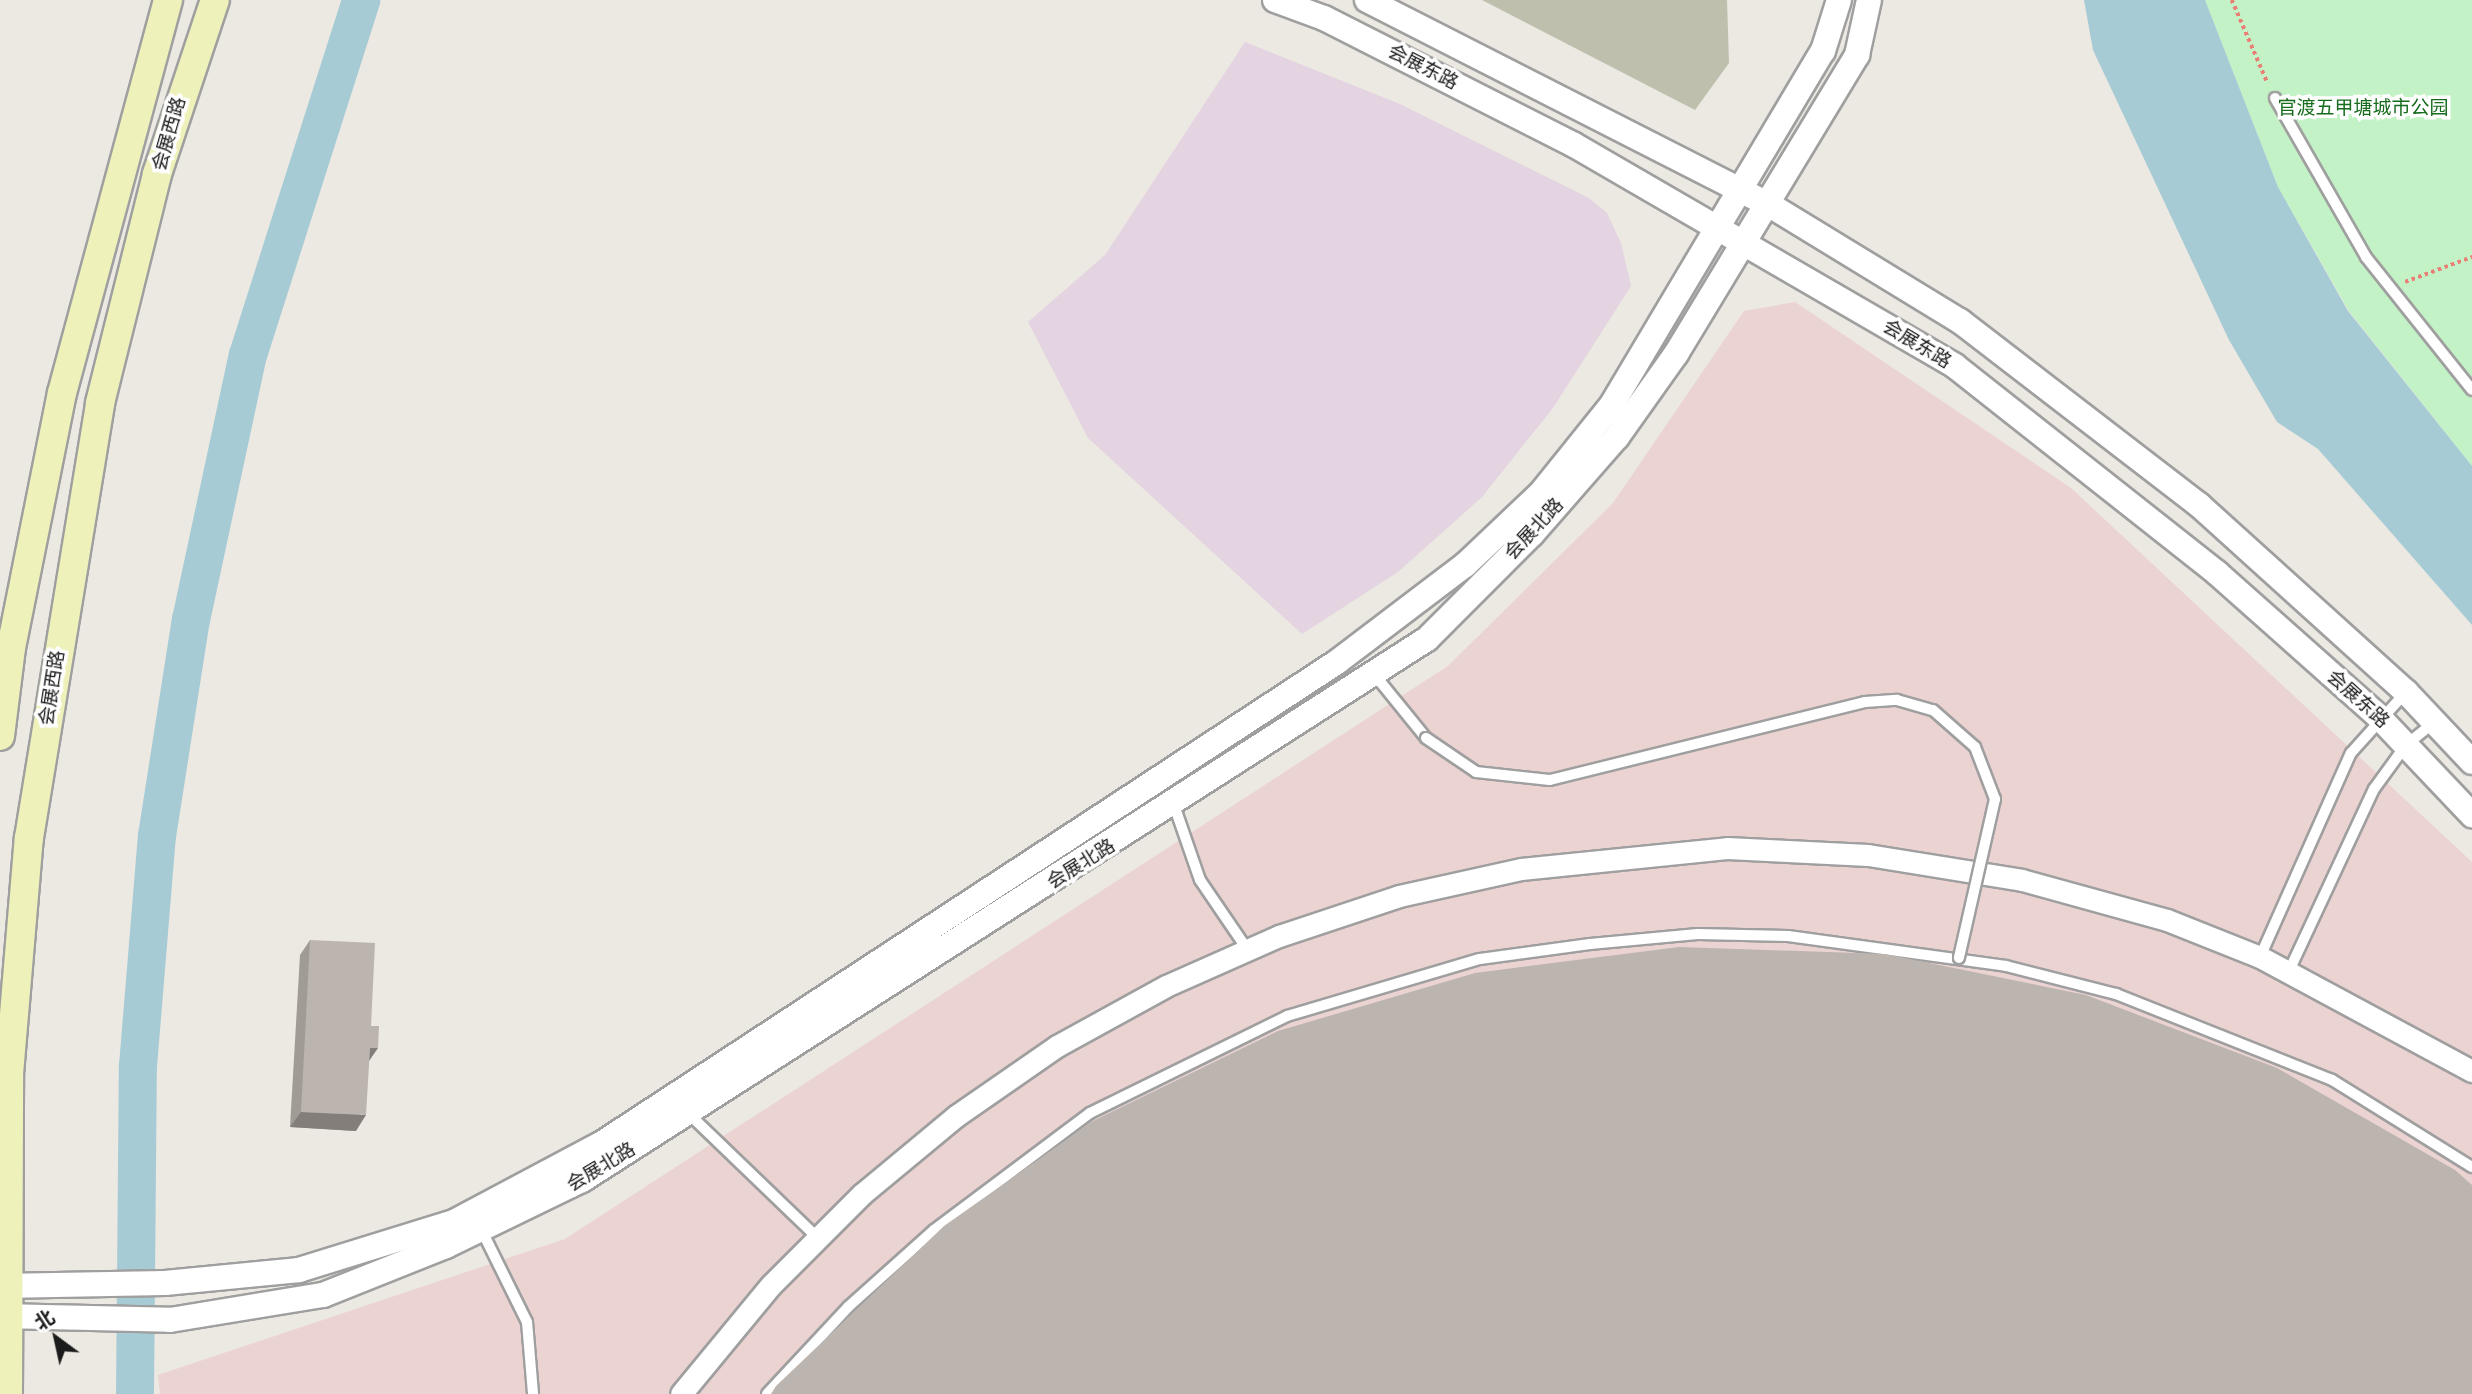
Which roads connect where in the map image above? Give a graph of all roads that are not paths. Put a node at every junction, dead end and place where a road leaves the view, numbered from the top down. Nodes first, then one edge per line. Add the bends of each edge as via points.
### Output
1 (168, 0) edge
2 (215, 0) edge
3 (1275, 0) edge
4 (1367, 0) edge
5 (1839, 0) edge
6 (1869, 0) edge
7 (2275, 98) road end
8 (1738, 190) junction
9 (1768, 204) junction
10 (1713, 227) junction
11 (1744, 244) junction
12 (2472, 390) edge
13 (1374, 674) junction
14 (2406, 692) junction
15 (2378, 716) junction
16 (2434, 722) junction
17 (0, 736) edge
18 (2406, 745) junction
19 (2472, 762) edge
20 (1174, 805) junction
21 (2472, 815) edge
22 (1247, 949) junction
23 (2260, 957) junction
24 (1959, 958) junction
25 (2289, 971) junction
26 (2472, 1071) edge
27 (688, 1113) junction
28 (2472, 1167) edge
29 (481, 1229) junction
30 (817, 1237) junction
31 (4, 1286) edge
32 (5, 1316) edge
33 (8, 1394) edge
34 (533, 1394) edge
35 (681, 1394) edge
36 (767, 1394) edge

1 - 17 main road, 会展西路 via 62,393 11,648
2 - 31 main road, 会展西路 via 157,174 100,404 73,553 29,838 9,1074
3 - 10 street, 会展东路 via 1425,67
4 - 8 street, 会展东路
5 - 8 street, 会展北路 via 1823,51
6 - 9 street, 会展北路 via 1857,55
7 - 12 lane via 2387,287
8 - 9 street, 会展东路
8 - 10 street, 会展北路
9 - 11 street, 会展北路
9 - 14 street, 会展东路 via 1960,321 2199,505
10 - 11 street, 会展东路
10 - 31 street, 会展北路 via 1611,406 1541,493 1465,565 1337,662 601,1144 454,1222 299,1270 165,1283
11 - 13 street, 会展北路 via 1676,354 1608,447 1427,639
11 - 15 street, 会展东路 via 1955,366 2217,573
13 - 20 street, 会展北路
13 - 24 lane, bridge via 1426,738 1476,772 1550,780 1865,702 1897,700 1933,710 1975,747 1995,799
14 - 15 lane
14 - 16 street, 会展东路
15 - 18 street, 会展东路
15 - 23 lane via 2351,753
16 - 18 lane
16 - 19 street, 会展东路
18 - 21 street, 会展东路
18 - 25 lane via 2374,789
20 - 22 lane via 1200,880
20 - 27 street, 会展北路
22 - 23 street via 1460,881 1583,860 1727,848 1868,856 2022,880 2167,920
22 - 30 street via 1110,1015 1006,1080 908,1154
23 - 25 street
24 - 28 lane via 2116,994 2238,1041 2332,1080
24 - 36 lane via 1788,936 1698,934 1480,959 1287,1016 1090,1112 1001,1175 848,1307
25 - 26 street
27 - 29 street, 会展北路 via 582,1180
27 - 30 lane
29 - 32 street, 会展北路 via 323,1295 170,1320
29 - 34 lane via 527,1322
30 - 35 street
31 - 32 main road, 会展西路
32 - 33 main road, 会展西路

